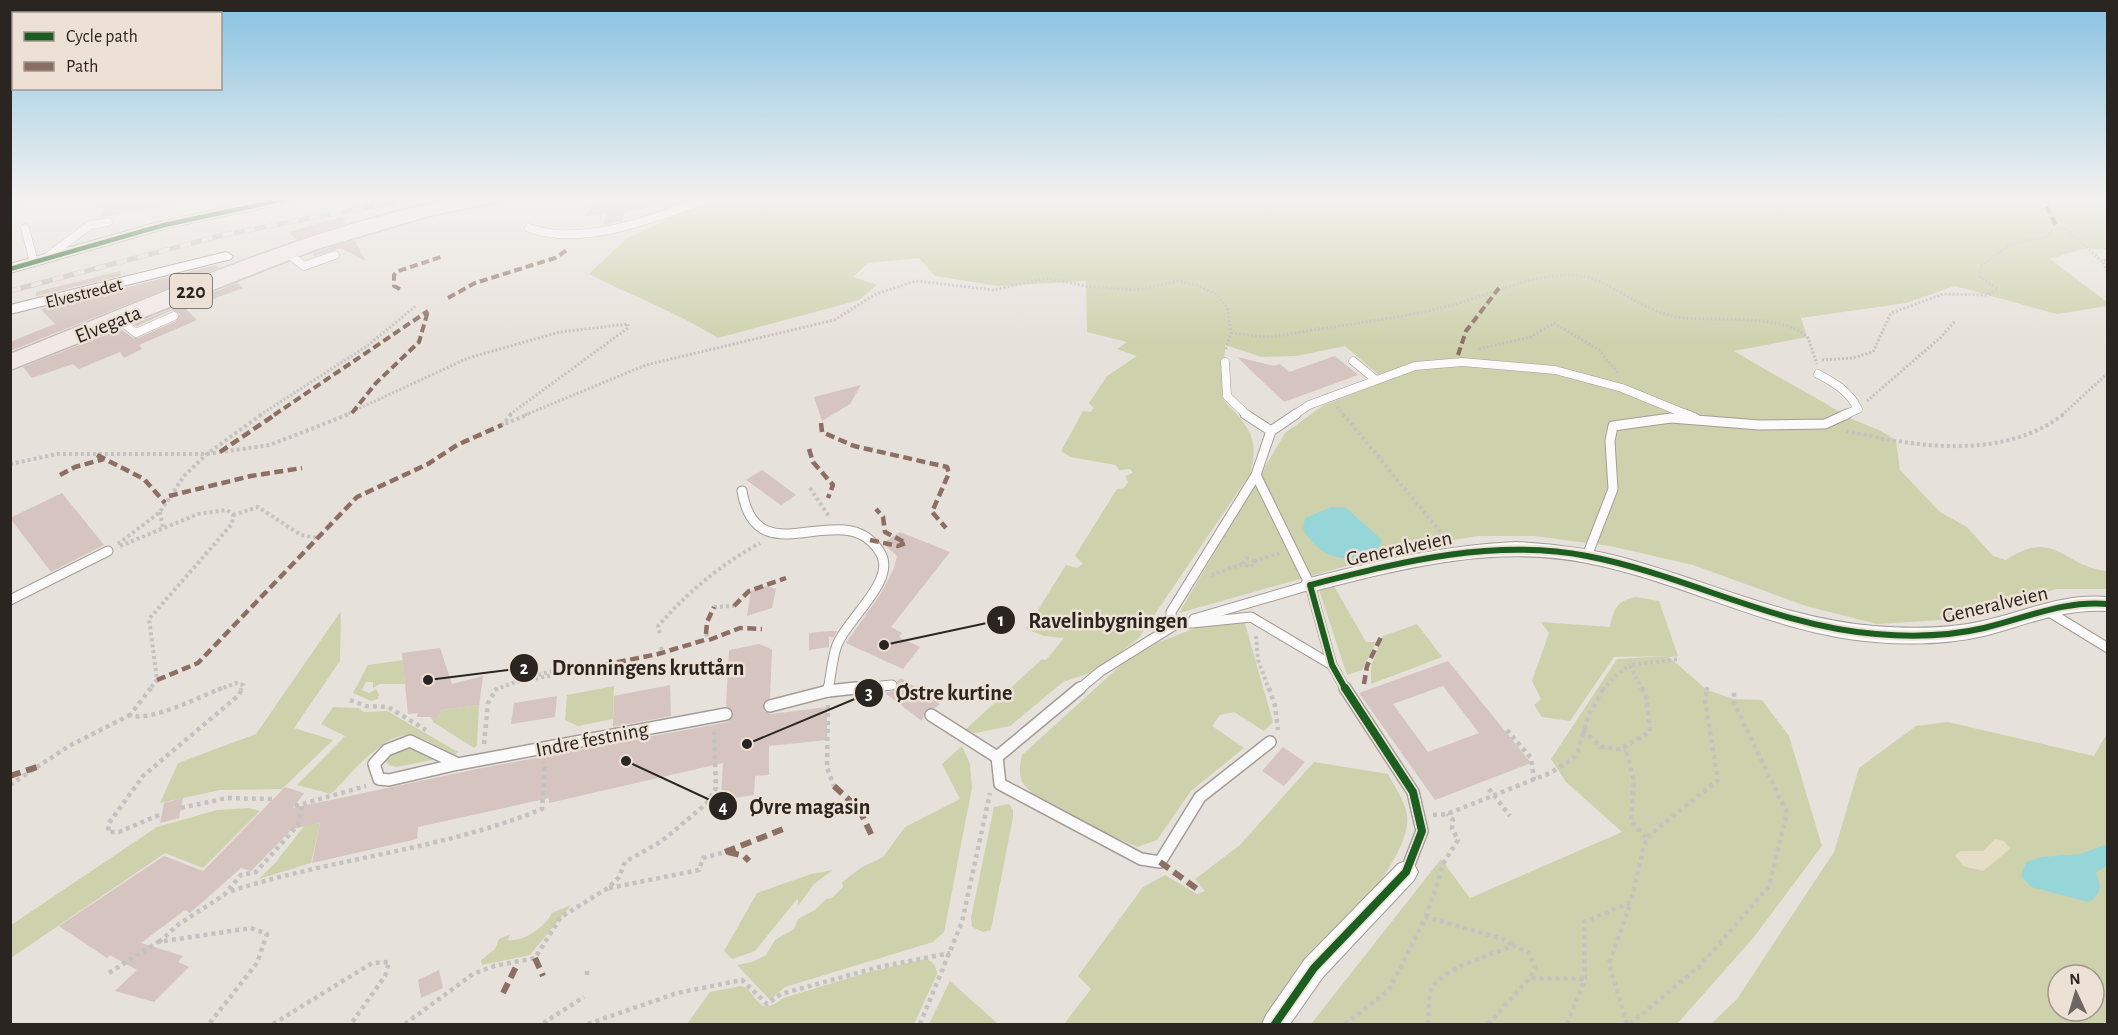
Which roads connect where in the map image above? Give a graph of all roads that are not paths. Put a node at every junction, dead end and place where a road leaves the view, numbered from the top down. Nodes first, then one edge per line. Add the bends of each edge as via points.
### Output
1 (33, 245) edge
2 (61, 245) edge
3 (94, 245) edge
4 (309, 245) edge
5 (287, 253) junction
6 (335, 255) dead end
7 (226, 256) dead end
8 (40, 260) junction
9 (10, 269) edge
10 (10, 310) edge
11 (174, 316) dead end
12 (119, 320) junction
13 (1353, 361) dead end
14 (1225, 362) road end
15 (10, 363) edge
16 (1818, 374) road end
17 (1376, 380) junction
18 (1695, 418) junction
19 (1271, 431) junction
20 (1256, 475) junction
21 (742, 491) dead end
22 (108, 551) road end
23 (1587, 556) junction
24 (1310, 585) junction
25 (10, 600) edge
26 (2108, 604) edge
27 (2046, 610) junction
28 (1172, 625) junction
29 (2108, 648) edge
30 (1332, 664) junction
31 (892, 685) dead end
32 (828, 691) junction
33 (770, 706) dead end
34 (726, 714) dead end
35 (931, 715) dead end
36 (1272, 740) road end
37 (998, 758) junction
38 (458, 764) junction
39 (1406, 872) joint
40 (1275, 1024) edge

1 - 8 lane
2 - 8 lane
3 - 8 street
4 - 5 main road, Elvegata / 220
5 - 6 lane via 307,266
5 - 12 main road, Elvegata / 220
7 - 10 street, Elvestredet
8 - 9 street
11 - 12 lane via 136,333
12 - 15 main road, Elvegata / 220
13 - 17 lane
14 - 19 lane via 1227,396 1254,422
16 - 18 lane via 1845,389 1857,409 1825,424 1759,425
17 - 18 lane via 1415,366 1462,362 1555,370 1622,388
17 - 19 lane via 1291,415
18 - 23 lane via 1613,426 1613,489
19 - 20 lane
20 - 24 lane
20 - 28 lane via 1171,612
21 - 32 lane via 750,519 775,536 831,527 874,542 885,562 883,576 837,644
22 - 25 lane
23 - 24 street, Generalveien via 1542,549 1493,548 1457,552
23 - 27 street, Generalveien via 1649,572 1807,624 1873,634 1930,635 1971,630
24 - 28 lane
24 - 30 lane
26 - 27 street, Generalveien via 2073,603
27 - 29 lane
28 - 30 lane via 1251,617
28 - 37 lane via 1101,672
30 - 39 lane via 1357,710 1413,792 1422,831
31 - 32 lane
32 - 33 lane
34 - 38 lane, Indre festning
35 - 37 lane
36 - 37 lane via 1200,797 1160,862 1141,859 1000,784
38 - 38 lane, Indre festning via 389,780 379,779 374,764 387,750 410,741
39 - 40 street via 1314,968

